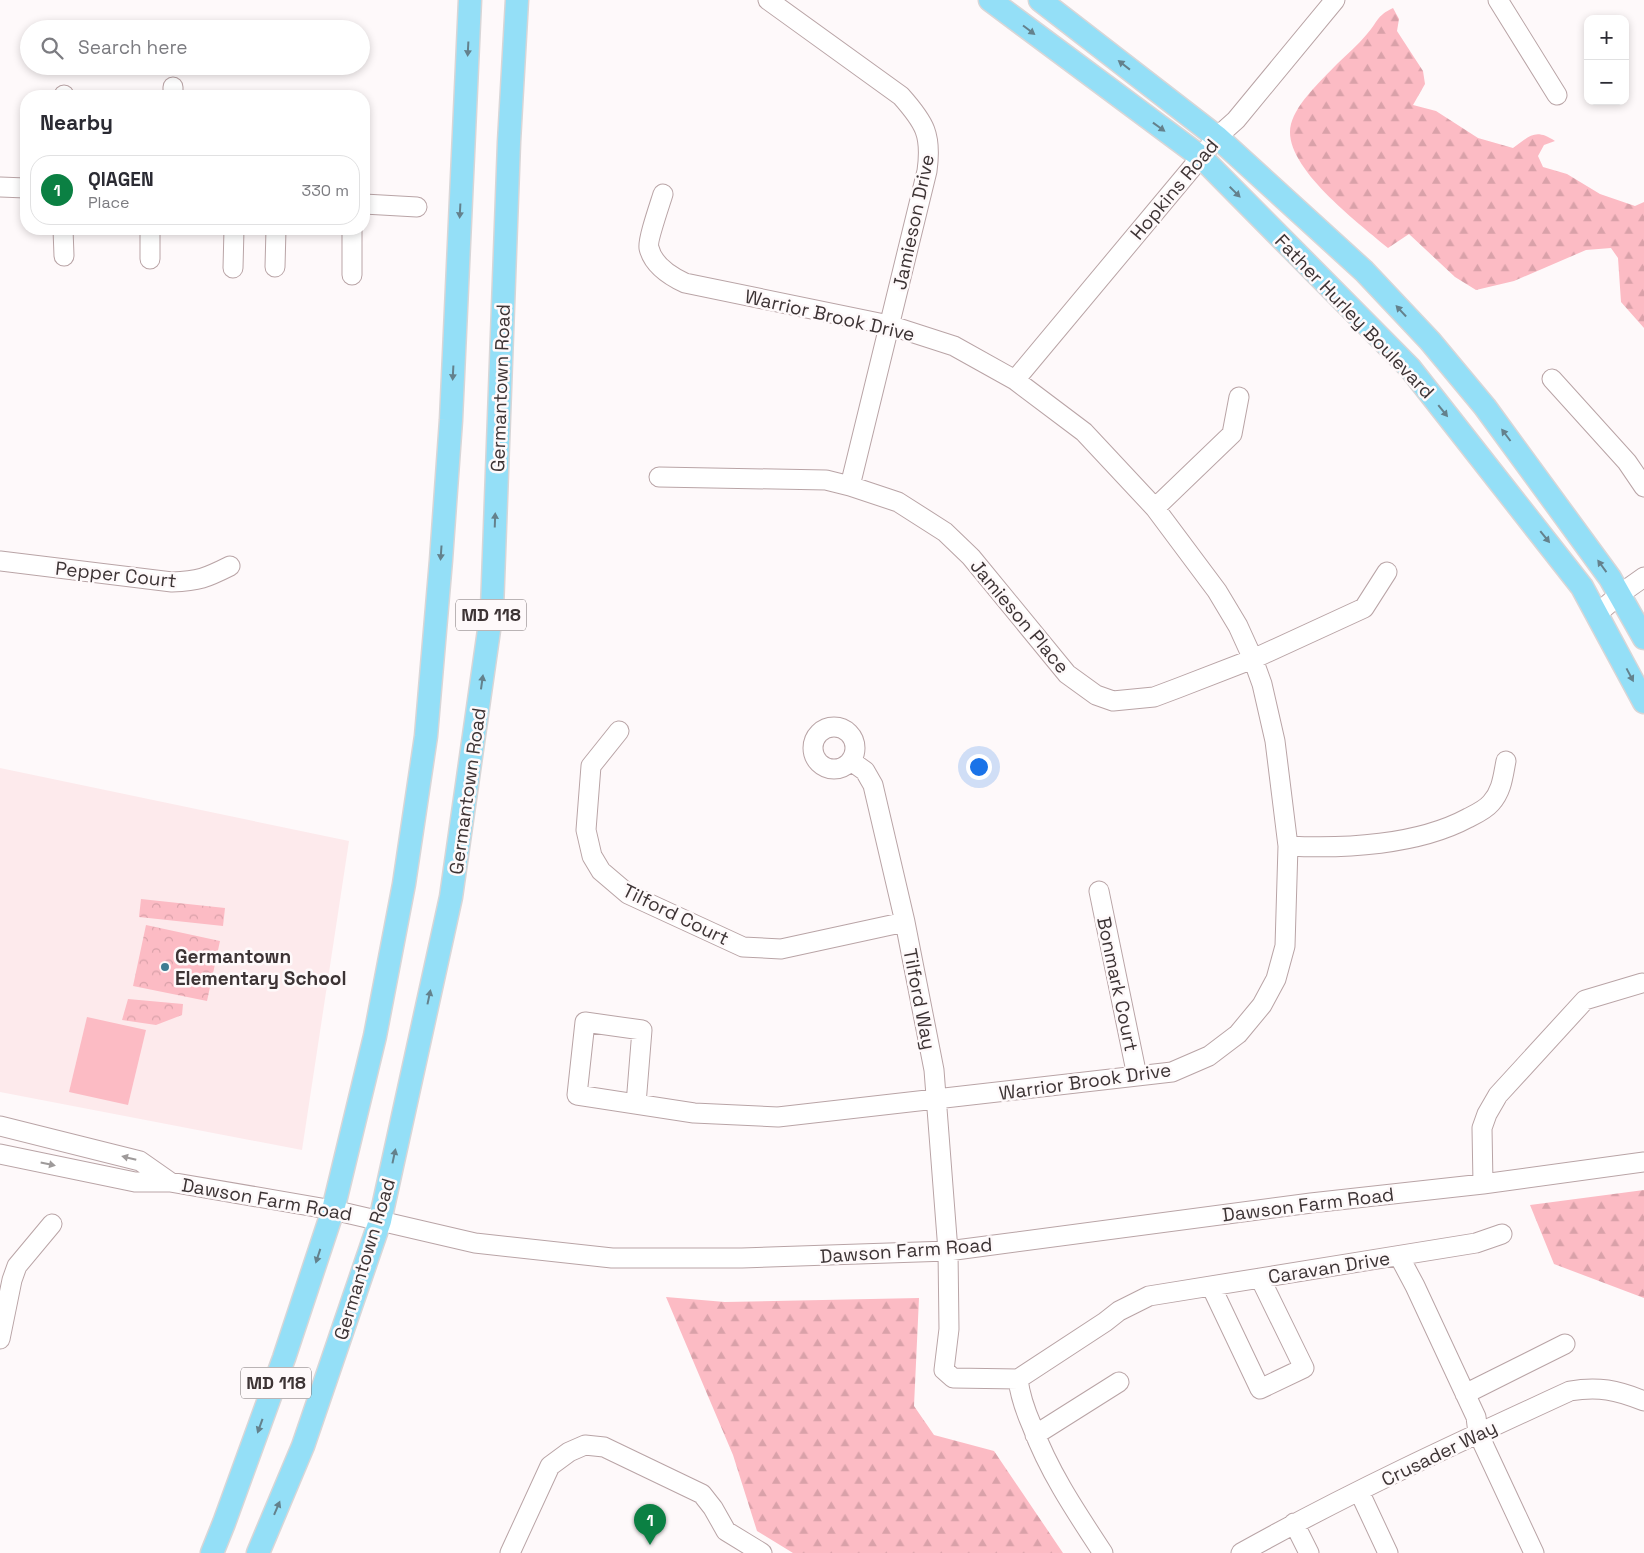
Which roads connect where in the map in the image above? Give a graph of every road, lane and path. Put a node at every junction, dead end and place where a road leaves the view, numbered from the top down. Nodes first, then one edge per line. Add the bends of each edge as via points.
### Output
1 (470, 0) edge
2 (517, 0) edge
3 (768, 0) edge
4 (990, 0) edge
5 (1040, 0) edge
6 (1335, 0) edge
7 (1498, 0) edge
8 (1557, 95) dead end
9 (1218, 137) junction
10 (1200, 157) junction
11 (0, 187) edge
12 (20, 188) edge
13 (663, 194) dead end
14 (370, 204) edge
15 (417, 207) dead end
16 (64, 235) edge
17 (150, 235) edge
18 (234, 235) edge
19 (276, 235) edge
20 (352, 235) edge
21 (64, 256) dead end
22 (150, 259) dead end
23 (275, 267) dead end
24 (233, 268) dead end
25 (352, 275) dead end
26 (889, 324) junction
27 (1552, 379) dead end
28 (1015, 380) junction
29 (1239, 396) dead end
30 (658, 477) dead end
31 (850, 486) junction
32 (1644, 487) edge
33 (1155, 508) junction
34 (0, 561) edge
35 (230, 566) dead end
36 (1387, 572) dead end
37 (1644, 577) edge
38 (1620, 594) junction
39 (1598, 613) junction
40 (1644, 638) edge
41 (1254, 659) junction
42 (1644, 702) edge
43 (619, 731) dead end
44 (851, 760) dead end
45 (1506, 761) dead end
46 (1288, 846) junction
47 (1099, 891) dead end
48 (905, 922) junction
49 (1642, 984) dead end
50 (1137, 1076) junction
51 (936, 1100) junction
52 (636, 1104) junction
53 (0, 1126) edge
54 (0, 1154) edge
55 (1644, 1162) edge
56 (170, 1182) junction
57 (1483, 1184) junction
58 (333, 1210) junction
59 (380, 1221) junction
60 (52, 1224) dead end
61 (1502, 1234) dead end
62 (948, 1251) junction
63 (1399, 1256) junction
64 (1260, 1278) junction
65 (1211, 1286) junction
66 (0, 1339) edge
67 (1565, 1344) dead end
68 (1018, 1379) junction
69 (1119, 1382) dead end
70 (1465, 1394) junction
71 (1644, 1401) edge
72 (1478, 1433) junction
73 (1035, 1435) junction
74 (1359, 1491) junction
75 (1294, 1524) junction
76 (212, 1553) edge
77 (258, 1553) edge
78 (510, 1553) edge
79 (762, 1553) edge
80 (1102, 1553) edge
81 (1241, 1553) edge
82 (1309, 1553) edge
83 (1388, 1553) edge
84 (1534, 1553) edge

1 -> 58 main road, MD 118 via 451,420 426,736 404,884 377,1027
59 -> 2 main road, Germantown Road / MD 118 via 451,896 492,610
3 - 26 street, Jamieson Drive via 901,96 919,116 928,135 928,171
4 -> 10 main road, Father Hurley Boulevard
9 -> 5 main road, Father Hurley Boulevard
6 - 9 street, Hopkins Road via 1236,120
7 - 8 street
9 - 10 street, Hopkins Road
38 -> 9 main road, Father Hurley Boulevard via 1485,407 1430,341 1364,271
10 - 28 street, Hopkins Road
10 -> 39 main road, Father Hurley Boulevard via 1410,368 1552,546
11 - 12 street
13 - 26 street, Warrior Brook Drive via 648,246 654,260 671,276 685,283
14 - 15 street
16 - 21 street
17 - 22 street
18 - 24 street
19 - 23 street
20 - 25 street
26 - 28 street, Warrior Brook Drive via 954,346
26 - 31 street, Jamieson Drive
27 - 32 street via 1627,462
28 - 33 street, Warrior Brook Drive via 1084,432
29 - 33 street via 1232,434
30 - 31 street, Jamieson Place via 826,480
31 - 41 street, Jamieson Place via 898,502 945,532 970,557 1067,674 1096,695 1113,700 1154,697
33 - 41 street, Warrior Brook Drive via 1217,591
34 - 35 street, Pepper Court via 172,582 196,581
36 - 41 street, Jamieson Place via 1364,608
37 - 38 street
38 - 39 street
38 - 40 main road, Father Hurley Boulevard
39 -> 42 main road, Father Hurley Boulevard
41 - 46 street, Warrior Brook Drive via 1275,741
43 - 48 street, Tilford Court via 591,766 586,830 592,856 601,871 628,894 743,947 781,949
44 - 48 street, Tilford Way via 865,771 873,785
45 - 46 street via 1501,789 1481,811 1459,823 1386,843
46 - 50 street, Warrior Brook Drive via 1285,946 1276,979 1262,1005 1238,1034 1209,1056 1172,1072
47 - 50 street, Bonmark Court
48 - 51 street, Tilford Way via 934,1070
49 - 57 street via 1585,1000 1498,1095 1482,1128
50 - 51 street, Warrior Brook Drive
51 - 52 street, Warrior Brook Drive via 778,1117 694,1113
51 - 62 street, Tilford Way
52 - 52 street, Warrior Brook Drive via 577,1095 585,1022 642,1030
56 -> 53 street, Dawson Farm Road via 140,1161
54 -> 56 street, Dawson Farm Road via 135,1182
55 - 57 street, Dawson Farm Road
56 - 58 street, Dawson Farm Road
57 - 62 street, Dawson Farm Road via 1311,1203
58 - 59 street, Dawson Farm Road
58 -> 76 main road, MD 118 via 284,1358
59 - 62 street, Dawson Farm Road via 475,1243 612,1258 742,1258
77 -> 59 main road, Germantown Road / MD 118 via 302,1446
60 - 66 street via 17,1266
61 - 63 street via 1476,1243
62 - 68 street via 949,1328 944,1370 953,1378
63 - 64 street, Caravan Drive
63 - 70 street, Caravan Drive
64 - 65 street, Caravan Drive
64 - 65 street via 1304,1368 1260,1390
65 - 68 street, Caravan Drive via 1149,1296 1132,1304
67 - 70 street
68 - 73 street via 1020,1395
69 - 73 street
70 - 72 street, Caravan Drive via 1476,1417
71 - 72 street, Crusader Way via 1606,1388 1585,1388 1570,1391
72 - 74 street, Crusader Way
72 - 84 street, Caravan Drive
73 - 80 street via 1053,1475
74 - 75 street, Crusader Way
74 - 83 street
75 - 81 street, Crusader Way
75 - 82 street
78 - 79 street via 517,1517 550,1466 569,1452 586,1445 604,1447 702,1494 726,1531

